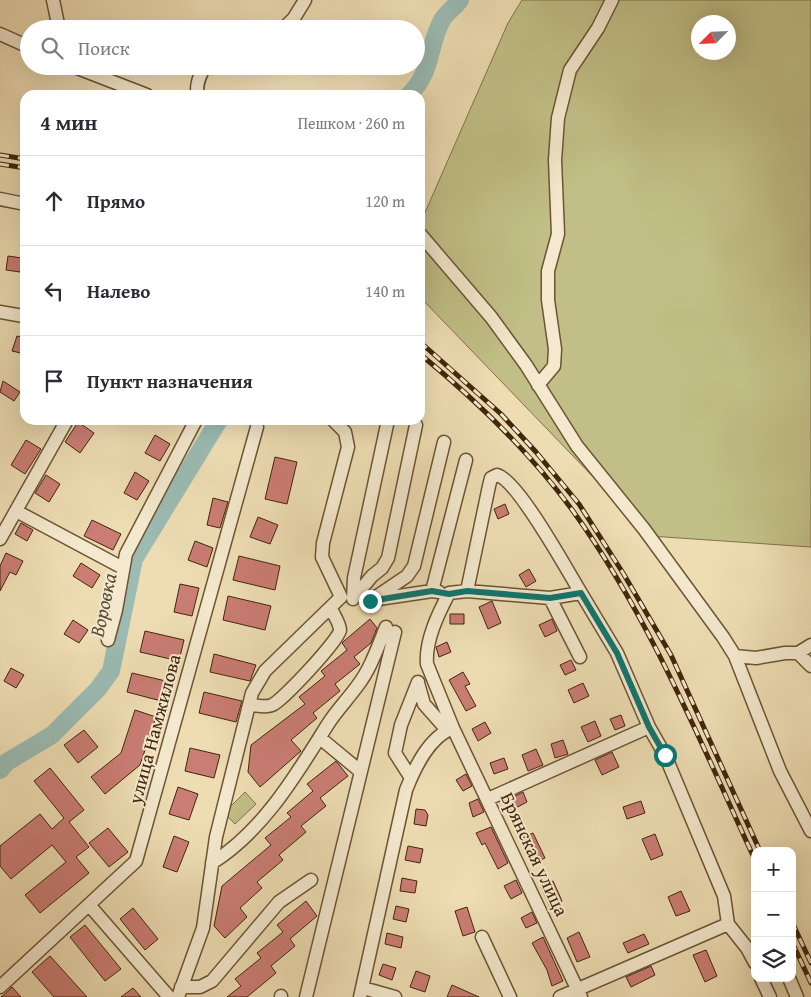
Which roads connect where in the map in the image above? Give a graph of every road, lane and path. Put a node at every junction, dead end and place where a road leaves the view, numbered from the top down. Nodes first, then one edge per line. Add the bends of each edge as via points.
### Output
1 (53, 0) edge
2 (305, 0) edge
3 (612, 0) edge
4 (57, 20) edge
5 (292, 20) edge
6 (0, 34) edge
7 (20, 43) edge
8 (95, 75) edge
9 (200, 75) edge
10 (134, 90) edge
11 (197, 90) edge
12 (0, 199) edge
13 (20, 203) edge
14 (425, 240) edge
15 (0, 312) edge
16 (20, 315) edge
17 (538, 385) junction
18 (64, 425) edge
19 (193, 425) edge
20 (338, 425) edge
21 (387, 425) edge
22 (416, 425) dead end
23 (256, 427) dead end
24 (444, 442) dead end
25 (466, 460) dead end
26 (16, 511) junction
27 (0, 539) edge
28 (123, 568) junction
29 (432, 591) junction
30 (467, 591) junction
31 (581, 593) junction
32 (449, 594) junction
33 (347, 598) junction
34 (550, 598) junction
35 (370, 601) junction
36 (331, 609) junction
37 (108, 640) dead end
38 (811, 645) edge
39 (798, 653) junction
40 (735, 656) junction
41 (580, 657) dead end
42 (811, 666) edge
43 (249, 705) junction
44 (649, 727) junction
45 (450, 729) junction
46 (320, 738) junction
47 (360, 771) junction
48 (411, 778) junction
49 (488, 799) junction
50 (811, 832) edge
51 (212, 863) junction
52 (311, 880) dead end
53 (90, 906) junction
54 (728, 924) junction
55 (482, 937) dead end
56 (751, 956) edge
57 (764, 982) edge
58 (791, 982) edge
59 (0, 987) edge
60 (179, 992) edge
61 (362, 993) edge
62 (580, 993) edge
63 (169, 997) edge
64 (306, 997) edge
65 (395, 997) edge
66 (510, 997) edge
67 (560, 997) edge
68 (770, 997) edge
69 (797, 997) edge

1 - 4 street
2 - 5 street
3 - 17 street via 570,70 558,118 555,160 558,234 548,271 554,366
6 - 7 street
8 - 10 street
9 - 11 street
12 - 13 street
14 - 17 street via 490,317
15 - 16 street
17 - 40 street via 577,446 644,529
18 - 26 street
19 - 28 street via 126,554
20 - 33 street via 345,432 348,447 322,543 322,557
21 - 33 street
22 - 33 street via 388,558 382,568
23 - 53 street, улица Намжилова via 136,861
24 - 35 street via 414,566 407,576
25 - 29 street
26 - 27 street
26 - 28 street
28 - 37 street
29 - 32 street
29 - 35 street
30 - 31 street via 491,478 497,475 505,479 524,502
30 - 32 street
30 - 34 street
31 - 34 street
31 - 44 street via 617,653
32 - 45 street via 439,612 426,653
33 - 35 street
33 - 36 street
34 - 41 street
36 - 43 street via 265,671
36 - 43 street via 340,633 323,654 281,699 272,705
38 - 39 street
39 - 40 street via 756,658
39 - 42 street
40 - 50 street via 780,771
43 - 51 street
44 - 49 street
44 - 54 street via 665,755 724,896
45 - 48 street via 437,737
45 - 48 street via 424,704 418,682 401,725 395,753
45 - 49 street, Брянская улица
46 - 47 street
46 - 47 street via 366,673 391,629
46 - 51 street via 287,789 230,851
47 - 64 street
48 - 61 street
49 - 62 street, Брянская улица
51 - 60 street via 203,928
52 - 60 street via 279,902 212,981
53 - 59 street, улица Намжилова
53 - 63 street
54 - 56 street
54 - 62 street
55 - 66 street
57 - 68 street
58 - 69 street
61 - 65 street
62 - 67 street

